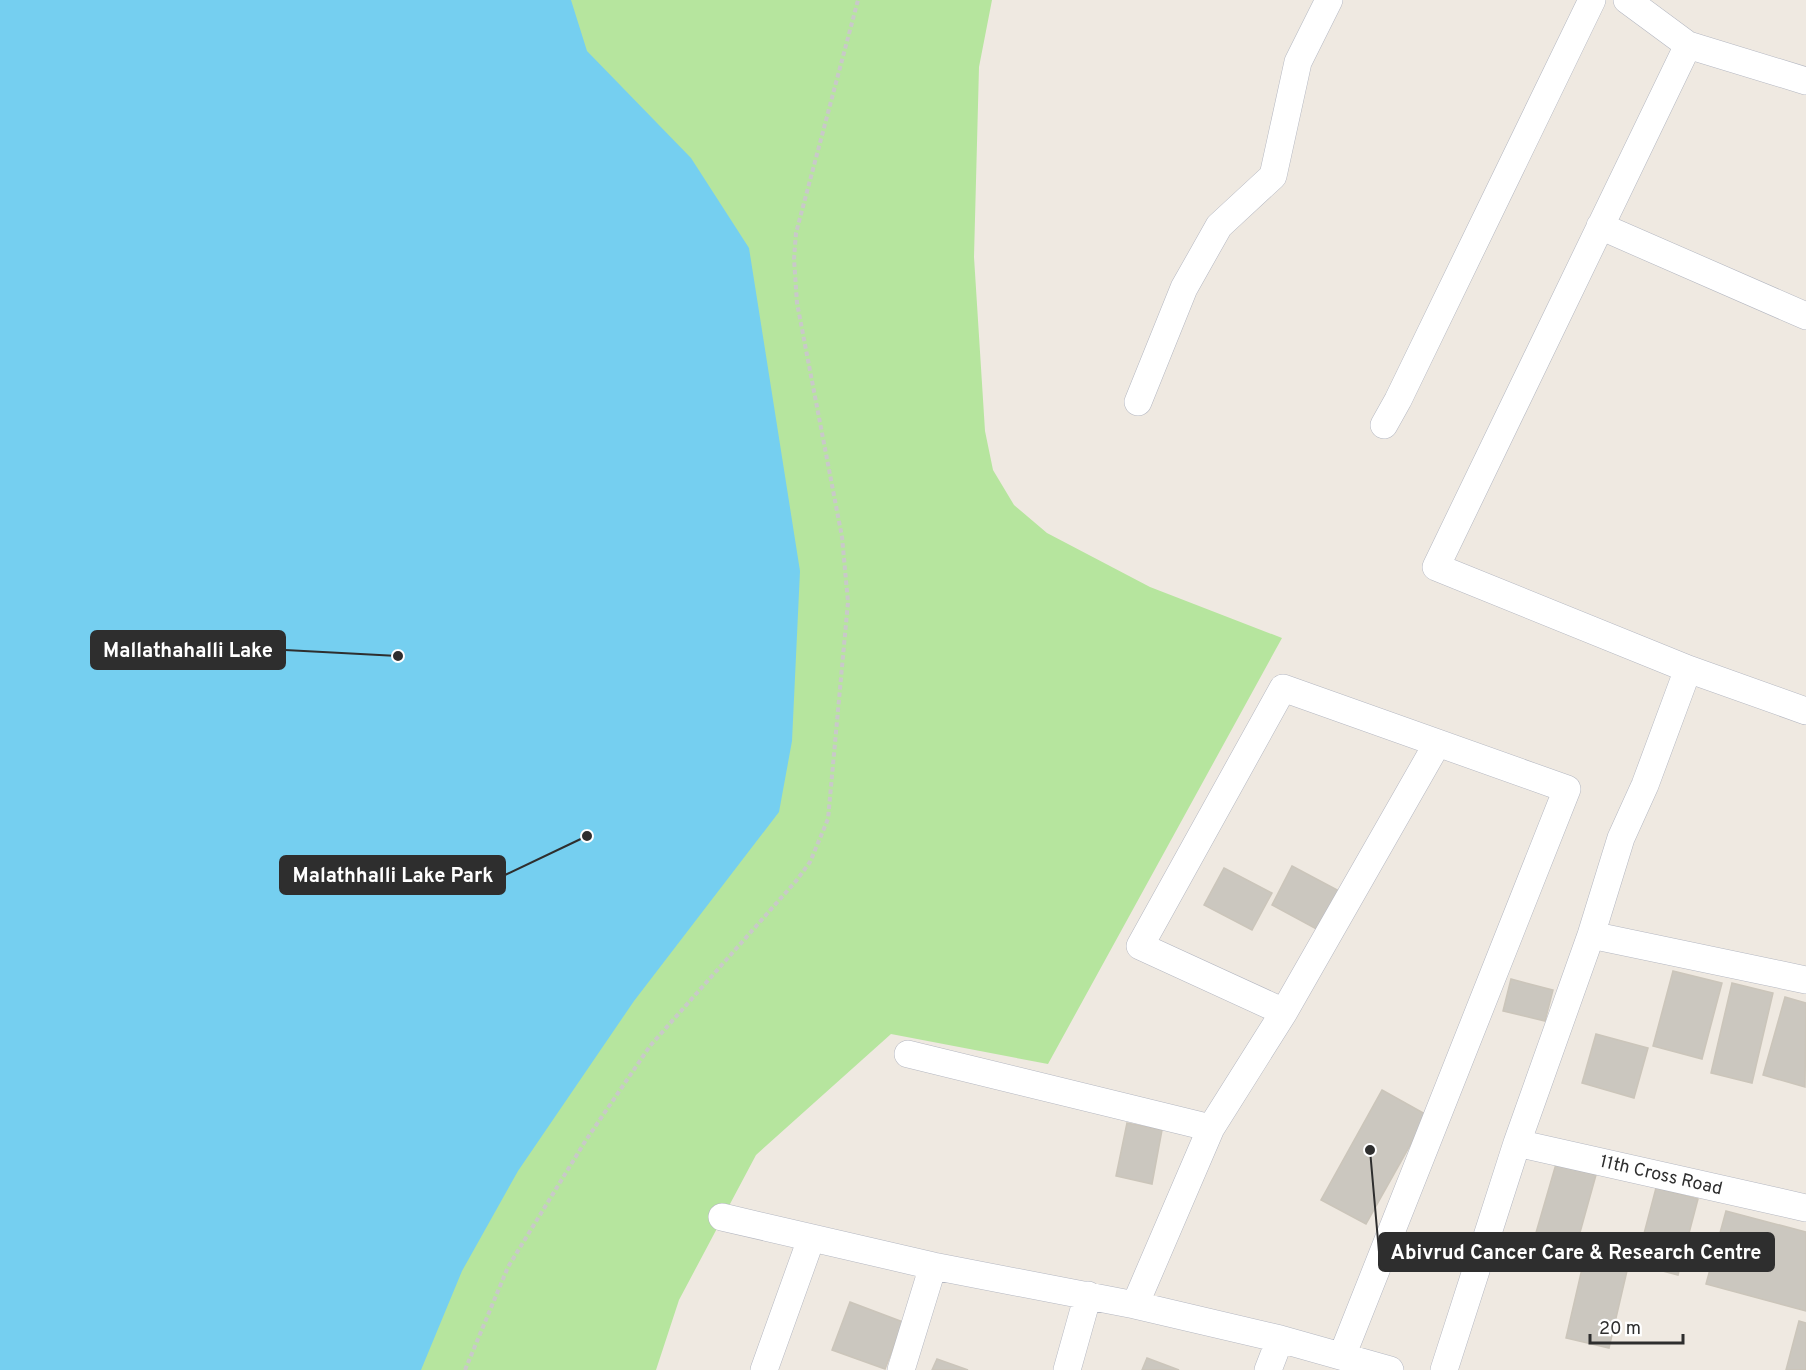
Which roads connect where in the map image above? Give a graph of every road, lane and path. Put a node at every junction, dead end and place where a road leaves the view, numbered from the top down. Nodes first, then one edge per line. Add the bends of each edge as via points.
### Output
1 (858, 0) edge
2 (1329, 0) edge
3 (1592, 0) edge
4 (1627, 0) edge
5 (1688, 45) junction
6 (1806, 81) edge
7 (1600, 226) junction
8 (1806, 316) edge
9 (1138, 402) dead end
10 (1384, 425) dead end
11 (1688, 669) junction
12 (1806, 711) edge
13 (1437, 744) junction
14 (1591, 935) junction
15 (1806, 980) edge
16 (1284, 1012) junction
17 (909, 1054) dead end
18 (1211, 1128) junction
19 (1517, 1143) junction
20 (1806, 1208) edge
21 (722, 1217) dead end
22 (811, 1239) junction
23 (933, 1266) junction
24 (1088, 1295) junction
25 (1135, 1305) junction
26 (1280, 1339) junction
27 (1342, 1356) junction
28 (465, 1370) edge
29 (764, 1370) edge
30 (901, 1370) edge
31 (1067, 1370) edge
32 (1268, 1370) edge
33 (1390, 1370) edge
34 (1444, 1370) edge

1 - 28 path via 801,208 794,259 796,303 847,574 846,630 828,819 810,862 796,881 650,1046 586,1140 508,1268
2 - 9 street via 1299,62 1273,176 1219,226 1184,288
3 - 10 street
4 - 5 street
5 - 6 street
5 - 7 street
7 - 8 street
7 - 11 street via 1436,567
11 - 12 street
11 - 14 street via 1621,838
13 - 16 street
13 - 16 street via 1283,688 1140,945
13 - 27 street via 1567,789
14 - 15 street
14 - 19 street
16 - 18 street
17 - 18 street
18 - 25 street
19 - 20 street, 11th Cross Road
19 - 34 street
21 - 22 street
22 - 23 street
22 - 29 street
23 - 24 street
23 - 30 street
24 - 25 street
24 - 31 street
25 - 26 street
26 - 27 street
26 - 32 street
27 - 33 street

